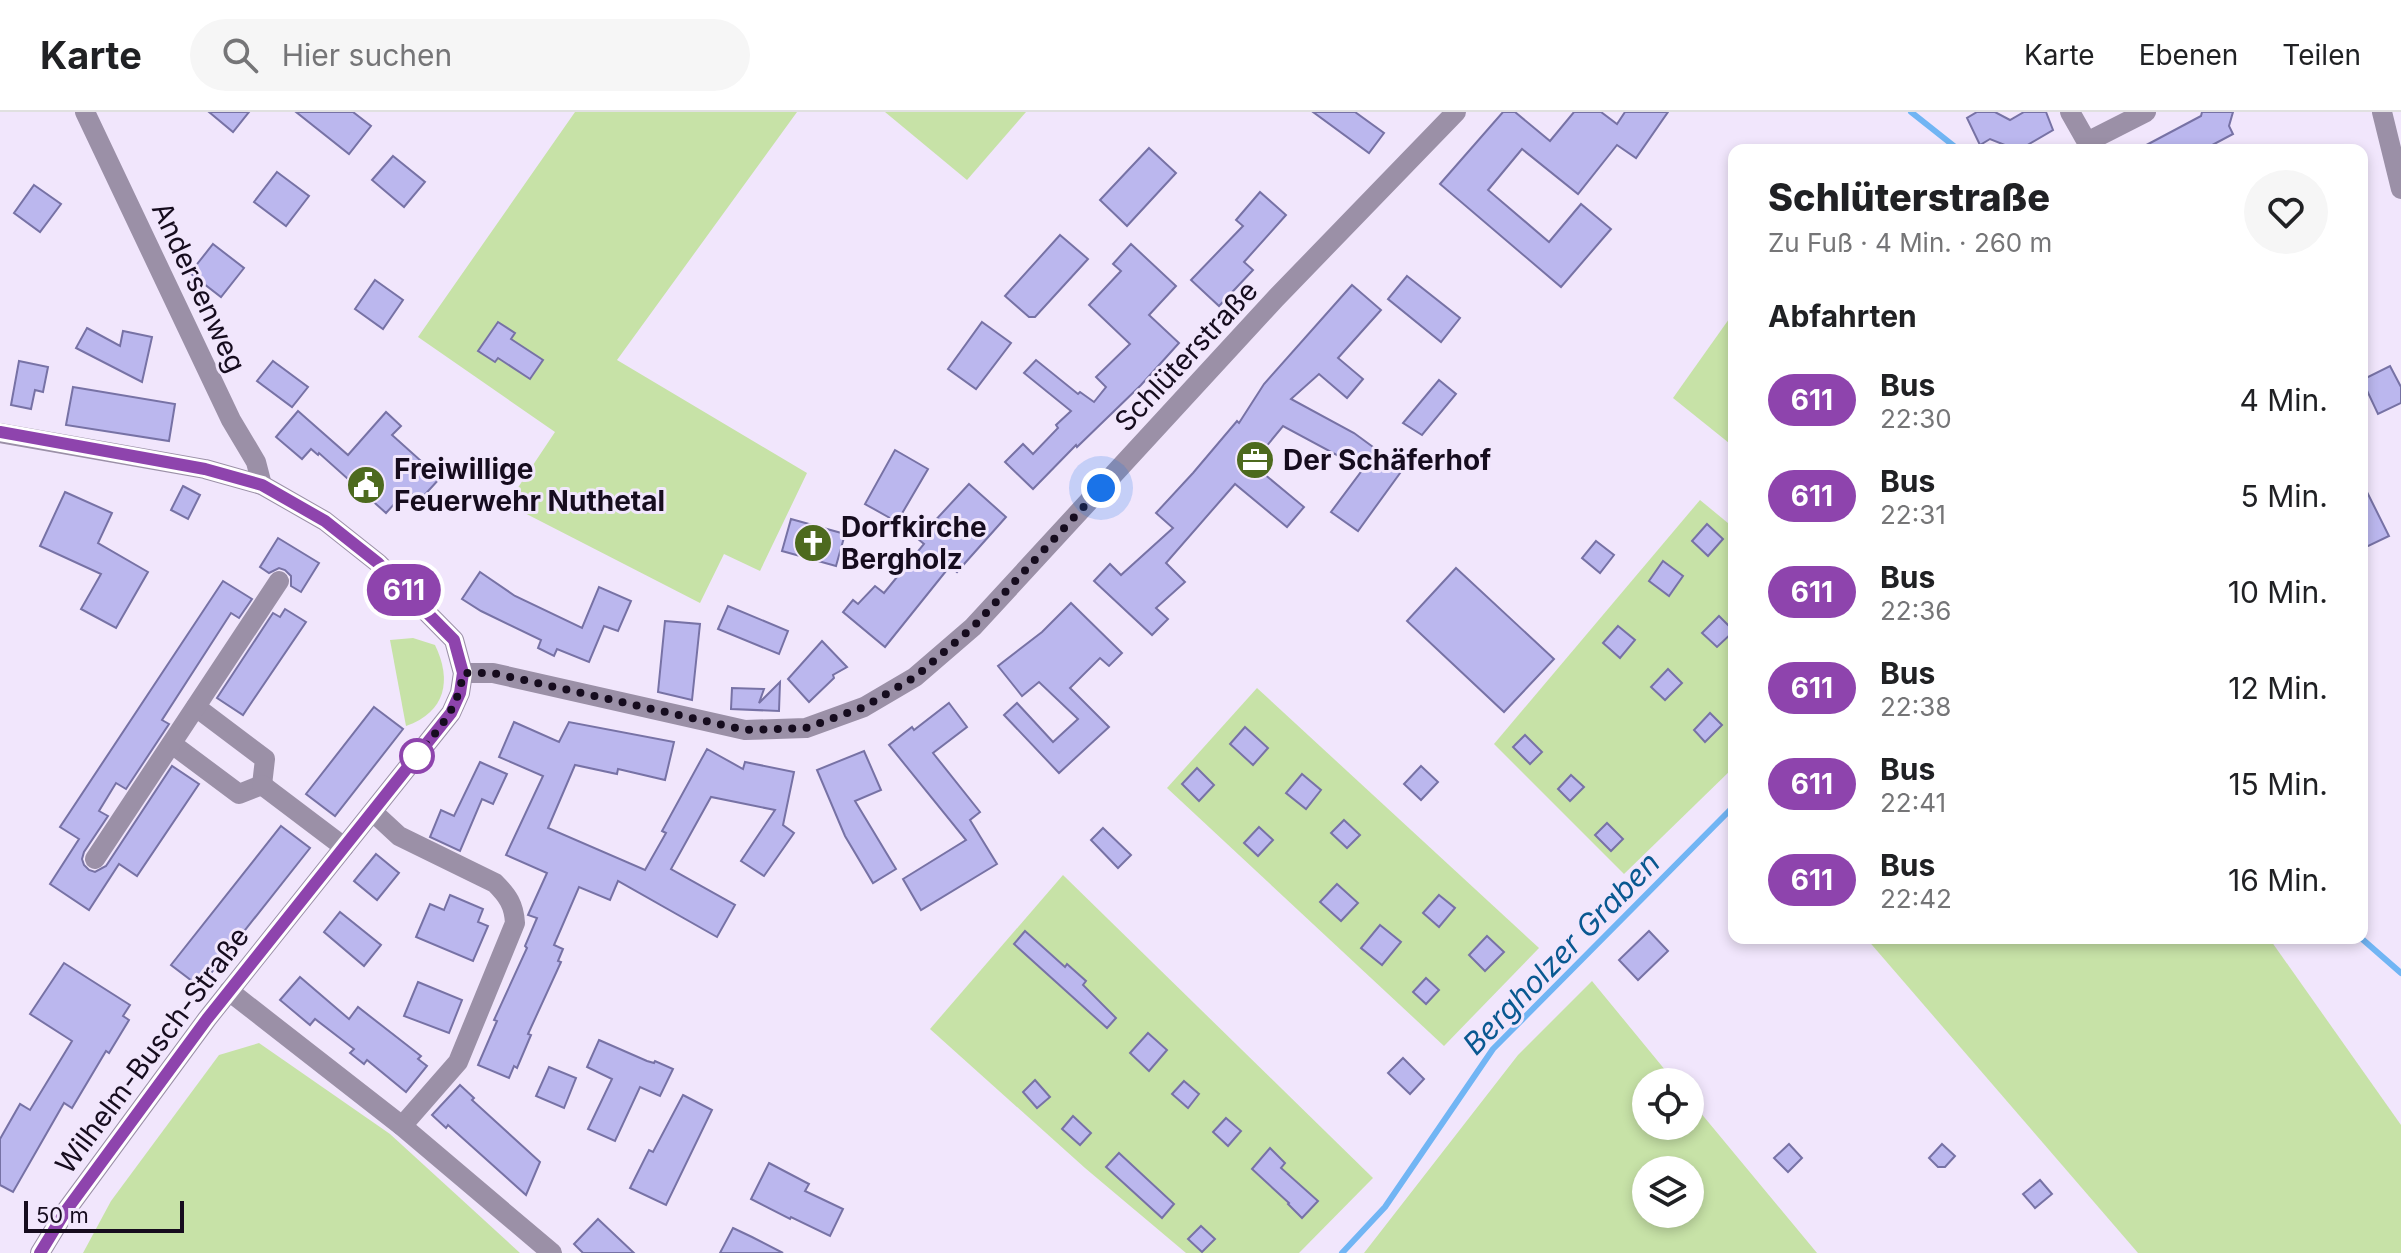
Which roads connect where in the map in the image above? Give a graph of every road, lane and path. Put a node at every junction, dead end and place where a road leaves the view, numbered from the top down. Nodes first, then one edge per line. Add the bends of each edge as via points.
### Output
1 (85, 112) edge
2 (1456, 112) edge
3 (2070, 112) edge
4 (2146, 112) edge
5 (2382, 112) edge
6 (2401, 189) edge
7 (0, 433) edge
8 (262, 485) junction
9 (279, 581) dead end
10 (463, 673) junction
11 (196, 707) junction
12 (172, 744) junction
13 (262, 785) junction
14 (373, 812) junction
15 (344, 847) junction
16 (95, 859) dead end
17 (229, 991) junction
18 (402, 1126) junction
19 (40, 1253) edge
20 (552, 1253) edge

1 - 8 street, Andersenweg via 231,420 256,462
2 - 10 street, Schlüterstraße via 1276,298 973,627 915,677 864,707 806,728 745,730 493,673
3 - 4 street via 2087,142
5 - 6 street
7 - 8 street via 205,469
8 - 10 street via 325,521 378,563 454,640
9 - 11 street
10 - 14 street, Wilhelm-Busch-Straße via 451,713
11 - 12 street
11 - 13 street via 265,759
12 - 13 street via 239,794
12 - 16 street
13 - 15 street
14 - 15 street, Wilhelm-Busch-Straße
14 - 18 street via 399,836 495,883 514,908 515,923 458,1062
15 - 17 street, Wilhelm-Busch-Straße
17 - 18 street
17 - 19 street, Wilhelm-Busch-Straße
18 - 20 street

